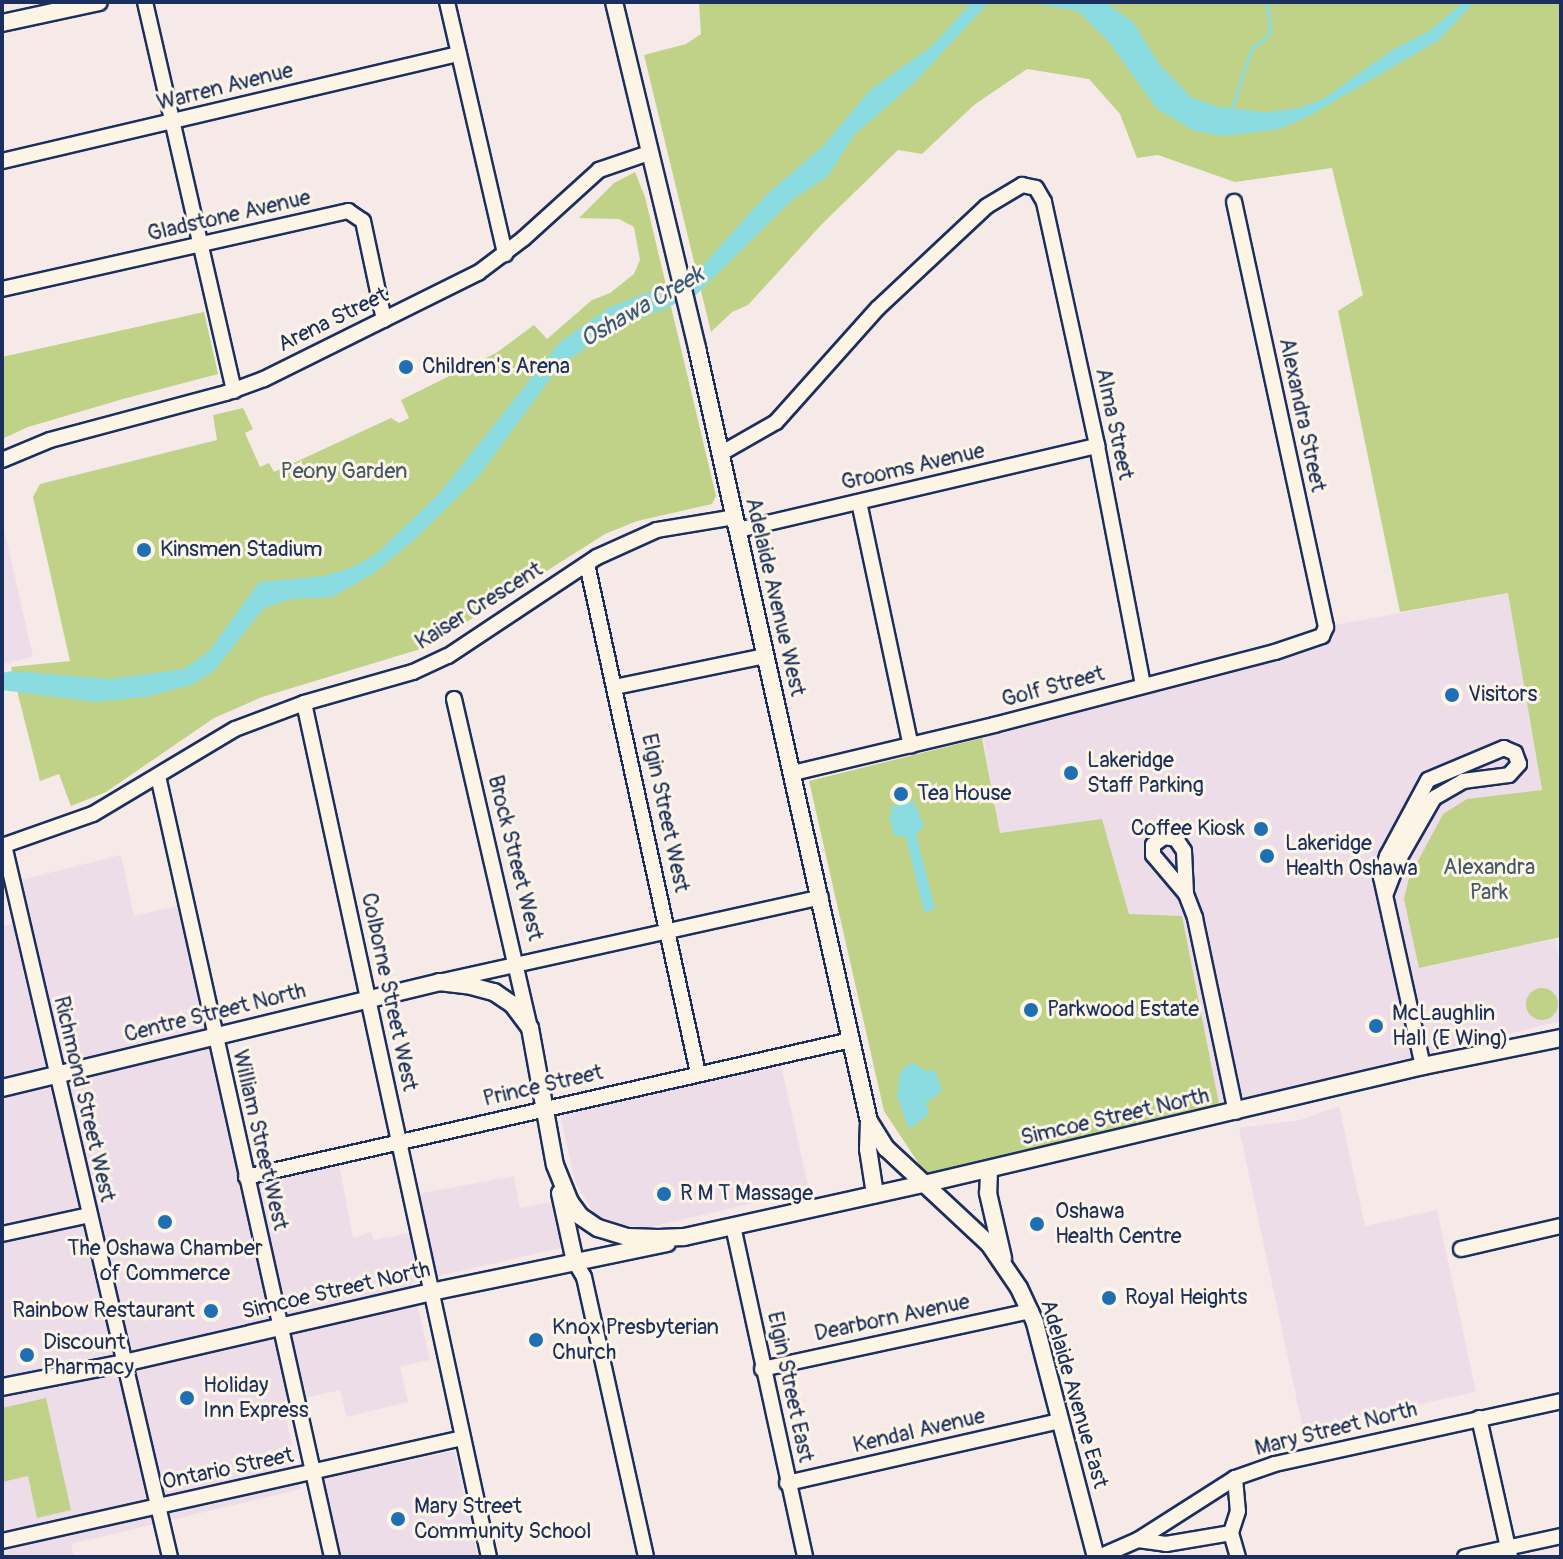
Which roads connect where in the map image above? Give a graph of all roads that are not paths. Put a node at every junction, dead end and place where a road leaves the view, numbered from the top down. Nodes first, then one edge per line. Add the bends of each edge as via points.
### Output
1 (99, 2) edge
2 (145, 2) edge
3 (447, 2) edge
4 (614, 2) edge
5 (2, 23) edge
6 (459, 54) junction
7 (171, 124) junction
8 (649, 153) junction
9 (2, 161) edge
10 (1234, 202) dead end
11 (198, 246) junction
12 (505, 254) junction
13 (2, 289) edge
14 (384, 320) junction
15 (234, 391) junction
16 (1097, 446) junction
17 (720, 454) junction
18 (2, 460) edge
19 (859, 502) junction
20 (737, 523) junction
21 (587, 564) junction
22 (1322, 636) joint
23 (765, 656) junction
24 (1143, 685) junction
25 (615, 687) junction
26 (454, 699) dead end
27 (304, 703) junction
28 (911, 746) junction
29 (793, 773) junction
30 (158, 776) junction
31 (3, 845) edge
32 (1386, 893) junction
33 (1186, 894) dead end
34 (821, 897) junction
35 (668, 931) junction
36 (517, 963) junction
37 (439, 982) junction
38 (494, 992) joint
39 (366, 998) junction
40 (530, 1028) junction
41 (214, 1035) junction
42 (1561, 1038) edge
43 (851, 1040) junction
44 (1423, 1066) junction
45 (698, 1073) junction
46 (56, 1075) junction
47 (2, 1088) edge
48 (547, 1108) junction
49 (1236, 1112) junction
50 (869, 1121) junction
51 (399, 1141) junction
52 (555, 1165) junction
53 (989, 1170) junction
54 (246, 1177) junction
55 (924, 1184) junction
56 (875, 1194) junction
57 (89, 1215) junction
58 (733, 1226) junction
59 (1561, 1226) edge
60 (598, 1228) joint
61 (2, 1234) edge
62 (679, 1237) junction
63 (1461, 1249) dead end
64 (575, 1262) junction
65 (1004, 1263) junction
66 (431, 1292) junction
67 (1031, 1311) junction
68 (280, 1327) junction
69 (124, 1363) junction
70 (762, 1369) junction
71 (2, 1387) edge
72 (1561, 1401) edge
73 (1479, 1418) junction
74 (1061, 1421) junction
75 (463, 1438) junction
76 (313, 1473) junction
77 (1235, 1478) junction
78 (787, 1483) junction
79 (158, 1505) junction
80 (1231, 1533) junction
81 (1561, 1536) edge
82 (1138, 1540) junction
83 (2, 1541) edge
84 (1509, 1552) edge
85 (170, 1557) edge
86 (332, 1557) edge
87 (489, 1557) edge
88 (646, 1557) edge
89 (805, 1557) edge
90 (1097, 1557) edge
91 (1238, 1557) edge
92 (1465, 1557) edge

1 - 5 main road
2 - 7 street
3 - 6 street
4 - 8 main road, Adelaide Avenue West
6 - 7 street, Warren Avenue
6 - 12 street
7 - 9 street, Warren Avenue
7 - 11 street
8 - 12 street, Arena Street via 599,170
8 - 17 main road, Adelaide Avenue West
10 - 22 street, Alexandra Street via 1326,627
11 - 13 street, Gladstone Avenue
11 - 14 street, Gladstone Avenue via 339,213 356,214 365,229
11 - 15 street
12 - 14 street, Arena Street
14 - 15 street, Arena Street
15 - 18 street, Arena Street via 50,440
16 - 17 street, Alma Street via 1044,202 1036,188 1022,185 987,206 887,299 776,422
16 - 19 street, Grooms Avenue
16 - 24 street, Alma Street
17 - 20 main road, Adelaide Avenue West
19 - 20 street, Grooms Avenue
19 - 28 street
20 - 21 street, Kaiser Crescent via 657,530
20 - 23 main road, Adelaide Avenue West
21 - 25 street, Elgin Street West
21 - 27 street, Kaiser Crescent via 448,656 382,682
22 - 24 street, Golf Street
23 - 25 street
23 - 29 main road, Adelaide Avenue West
24 - 28 street, Golf Street
25 - 35 street, Elgin Street West
26 - 36 street, Brock Street West
27 - 30 street, Kaiser Crescent via 235,729
27 - 39 street, Colborne Street West
28 - 29 street, Golf Street
29 - 34 main road, Adelaide Avenue West
30 - 31 street, Kaiser Crescent via 93,814
30 - 41 street, William Street West
31 - 46 street, Richmond Street West
32 - 32 street via 1434,798 1463,781 1509,775 1519,764 1515,753 1504,748 1428,780 1387,856 1381,877
32 - 44 street
33 - 49 street
34 - 35 street, Centre Street North
34 - 43 main road, Adelaide Avenue West
35 - 36 street, Centre Street North
35 - 45 street, Elgin Street West
36 - 37 street, Centre Street North
36 - 40 street, Brock Street West
37 - 38 main road, Centre Street North
37 - 39 main road, Centre Street North
38 - 40 main road, Brock Street West via 512,1004
39 - 41 main road, Centre Street North
39 - 51 street, Colborne Street West
40 - 48 main road, Brock Street West
41 - 46 main road, Centre Street North
41 - 54 street, William Street West
42 - 44 main road, Simcoe Street North
43 - 45 street, Prince Street
43 - 50 main road, Adelaide Avenue West
44 - 49 main road, Simcoe Street North
45 - 48 street, Prince Street
46 - 47 main road, Centre Street North
46 - 57 street, Richmond Street West
48 - 51 street, Prince Street
48 - 52 main road, Brock Street West
49 - 53 main road, Simcoe Street North
50 - 55 main road, Adelaide Avenue West via 886,1148
50 - 56 main road
51 - 54 street, Prince Street
51 - 66 street, Colborne Street West
52 - 60 main road, Brock Street West via 570,1202
52 - 64 main road
53 - 55 main road, Simcoe Street North
53 - 65 main road via 988,1193
54 - 68 street, William Street West
55 - 56 main road, Simcoe Street North
55 - 65 main road, Adelaide Avenue East
56 - 58 main road, Simcoe Street North
57 - 61 street
57 - 69 street, Richmond Street West
58 - 62 main road, Simcoe Street North
58 - 70 street, Elgin Street East
59 - 63 street
60 - 62 main road, Simcoe Street North via 628,1237
62 - 64 main road, Simcoe Street North via 658,1248
64 - 66 main road, Simcoe Street North
64 - 88 street via 584,1277
65 - 67 main road, Adelaide Avenue East
66 - 68 main road, Simcoe Street North
66 - 75 street, Colborne Street West
67 - 70 street, Dearborn Avenue
67 - 74 main road, Adelaide Avenue East
68 - 69 main road, Simcoe Street North
68 - 76 street, William Street West
69 - 71 main road, Simcoe Street North
69 - 79 street, Richmond Street West
70 - 78 street, Elgin Street East
72 - 73 street, Mary Street North
73 - 77 street, Mary Street North via 1275,1464
73 - 84 street
74 - 78 street, Kendal Avenue
74 - 90 main road, Adelaide Avenue East
75 - 76 street, Ontario Street
75 - 87 street, Colborne Street West
76 - 79 street, Ontario Street
76 - 86 street, William Street West
77 - 80 street via 1238,1511
77 - 82 street, Mary Street North
78 - 89 street, Elgin Street East
79 - 83 street, Ontario Street
79 - 85 street, Richmond Street West
80 - 82 street, Mary Street North via 1166,1544
80 - 91 street
81 - 84 street
82 - 90 street, Mary Street North
84 - 92 street

